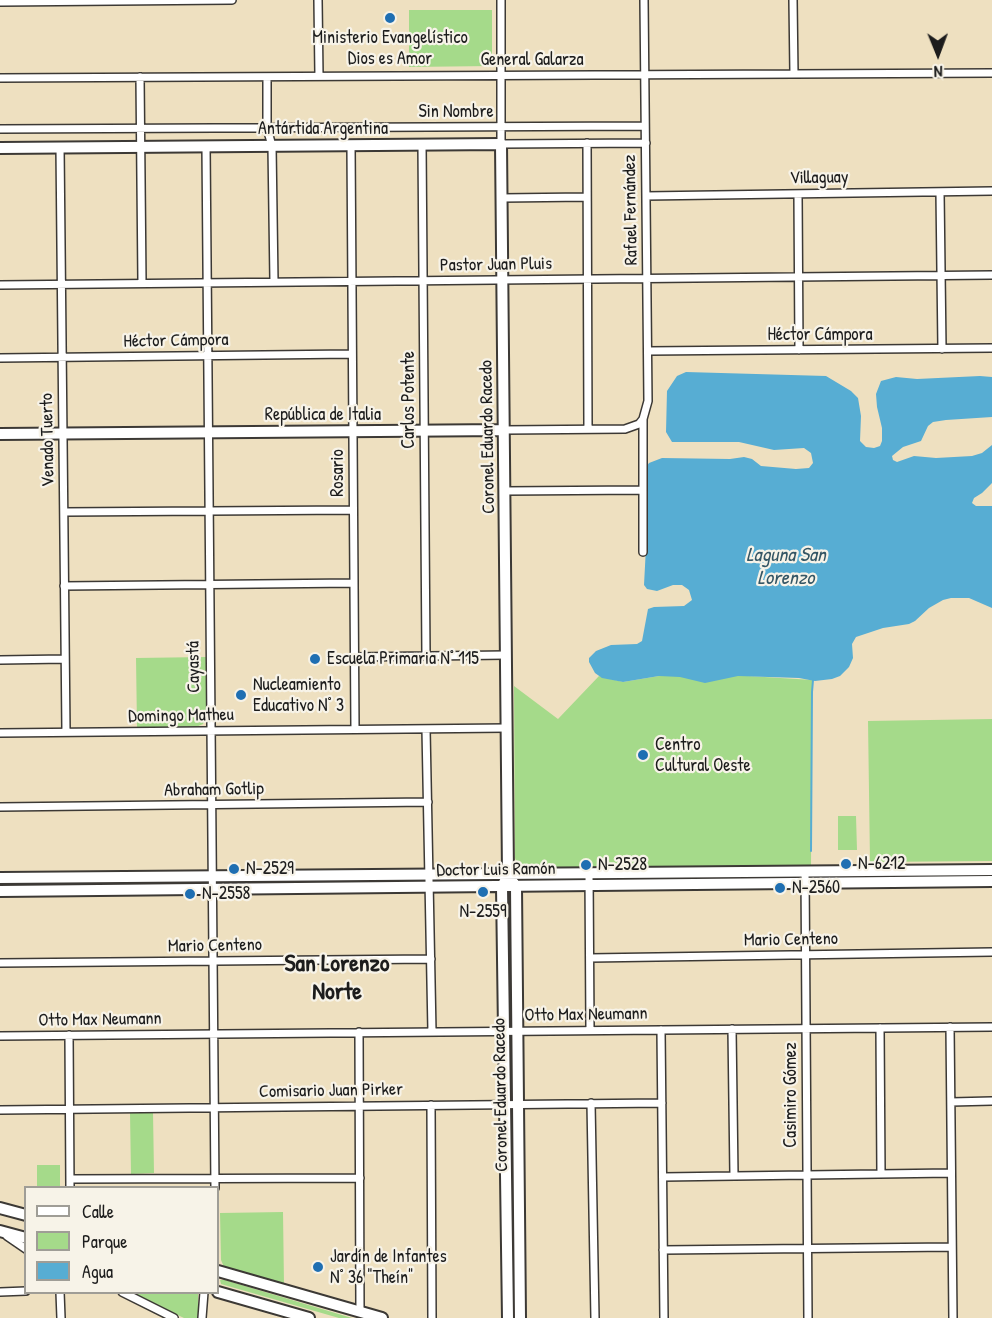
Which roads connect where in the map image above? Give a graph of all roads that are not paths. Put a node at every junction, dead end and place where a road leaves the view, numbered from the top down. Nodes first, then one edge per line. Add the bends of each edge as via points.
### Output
1 (183, 0) edge
2 (232, 0) edge
3 (318, 0) edge
4 (501, 0) edge
5 (644, 0) edge
6 (793, 0) edge
7 (48, 1) edge
8 (116, 1) edge
9 (0, 2) edge
10 (992, 73) edge
11 (794, 74) junction
12 (501, 75) junction
13 (645, 75) junction
14 (319, 76) junction
15 (140, 77) junction
16 (267, 77) junction
17 (0, 78) edge
18 (645, 126) junction
19 (501, 127) junction
20 (141, 128) junction
21 (267, 128) junction
22 (0, 129) edge
23 (587, 143) junction
24 (646, 143) junction
25 (422, 144) junction
26 (501, 144) junction
27 (351, 145) junction
28 (206, 146) junction
29 (272, 146) junction
30 (60, 147) junction
31 (141, 147) junction
32 (0, 148) edge
33 (992, 191) edge
34 (940, 192) junction
35 (798, 194) junction
36 (646, 196) junction
37 (587, 197) junction
38 (502, 198) junction
39 (941, 275) junction
40 (992, 275) edge
41 (798, 277) junction
42 (647, 278) junction
43 (503, 279) junction
44 (588, 279) junction
45 (423, 280) junction
46 (352, 281) junction
47 (207, 282) junction
48 (274, 282) junction
49 (142, 283) junction
50 (62, 284) junction
51 (0, 285) edge
52 (992, 348) edge
53 (942, 349) junction
54 (799, 350) junction
55 (648, 351) junction
56 (352, 354) junction
57 (207, 356) junction
58 (62, 357) junction
59 (0, 358) edge
60 (643, 419) junction
61 (588, 429) junction
62 (504, 430) junction
63 (424, 431) junction
64 (353, 432) junction
65 (207, 433) junction
66 (0, 434) edge
67 (63, 434) junction
68 (643, 490) junction
69 (505, 491) junction
70 (353, 510) junction
71 (208, 511) junction
72 (64, 513) junction
73 (643, 552) dead end
74 (354, 583) junction
75 (209, 585) junction
76 (64, 586) junction
77 (506, 655) junction
78 (426, 656) junction
79 (354, 657) junction
80 (65, 659) junction
81 (0, 660) edge
82 (507, 728) junction
83 (355, 729) junction
84 (426, 729) junction
85 (210, 731) junction
86 (66, 732) junction
87 (0, 733) edge
88 (428, 802) junction
89 (211, 805) junction
90 (0, 807) edge
91 (992, 870) edge
92 (589, 873) junction
93 (429, 874) junction
94 (508, 874) junction
95 (212, 876) junction
96 (805, 877) junction
97 (0, 878) edge
98 (992, 881) edge
99 (589, 886) junction
100 (502, 887) junction
101 (516, 887) junction
102 (429, 888) junction
103 (212, 890) junction
104 (0, 891) edge
105 (992, 952) edge
106 (805, 955) junction
107 (590, 957) junction
108 (431, 959) junction
109 (212, 961) junction
110 (0, 963) edge
111 (950, 1027) junction
112 (992, 1027) edge
113 (806, 1028) junction
114 (880, 1028) junction
115 (732, 1029) junction
116 (590, 1030) junction
117 (661, 1030) junction
118 (504, 1031) junction
119 (517, 1031) junction
120 (358, 1032) junction
121 (432, 1032) junction
122 (213, 1034) junction
123 (69, 1035) junction
124 (0, 1036) edge
125 (992, 1101) edge
126 (951, 1102) junction
127 (591, 1103) junction
128 (662, 1103) junction
129 (505, 1104) junction
130 (518, 1104) junction
131 (430, 1105) junction
132 (359, 1106) junction
133 (214, 1108) junction
134 (69, 1109) junction
135 (0, 1110) edge
136 (951, 1173) junction
137 (880, 1174) junction
138 (807, 1175) junction
139 (734, 1176) junction
140 (663, 1177) junction
141 (214, 1178) junction
142 (360, 1178) junction
143 (70, 1179) junction
144 (70, 1186) edge
145 (214, 1186) edge
146 (0, 1208) edge
147 (24, 1214) edge
148 (0, 1231) edge
149 (24, 1237) edge
150 (952, 1247) junction
151 (24, 1248) edge
152 (807, 1249) junction
153 (663, 1250) junction
154 (219, 1270) edge
155 (0, 1292) edge
156 (24, 1292) edge
157 (219, 1292) edge
158 (60, 1294) edge
159 (124, 1294) edge
160 (204, 1294) edge
161 (360, 1312) junction
162 (61, 1318) edge
163 (174, 1318) edge
164 (202, 1318) edge
165 (309, 1318) edge
166 (382, 1318) edge
167 (432, 1318) edge
168 (508, 1318) edge
169 (520, 1318) edge
170 (595, 1318) edge
171 (664, 1318) edge
172 (808, 1318) edge
173 (953, 1318) edge

1 - 2 street
1 - 8 street
3 - 14 street
4 - 12 street, Coronel Eduardo Racedo
5 - 13 street, Rafael Fernández
6 - 11 street
7 - 8 street
7 - 9 street
10 - 11 street, General Galarza
11 - 13 street, General Galarza
12 - 13 street, General Galarza
12 - 14 street, General Galarza
12 - 19 street, Coronel Eduardo Racedo
13 - 18 street, Rafael Fernández
14 - 16 street, General Galarza
15 - 16 street, General Galarza
15 - 17 street, General Galarza
15 - 20 street
16 - 21 street
18 - 19 street, Sin Nombre
18 - 24 street, Rafael Fernández
19 - 21 street, Sin Nombre
19 - 26 street, Coronel Eduardo Racedo
20 - 21 street, Sin Nombre
20 - 22 street, Sin Nombre
20 - 31 street
21 - 29 street
23 - 24 street, Antártida Argentina
23 - 26 street, Antártida Argentina
23 - 37 street
24 - 36 street, Rafael Fernández
25 - 26 street, Antártida Argentina
25 - 27 street, Antártida Argentina
25 - 45 street, Carlos Potente
26 - 38 street, Coronel Eduardo Racedo
27 - 29 street, Antártida Argentina
27 - 46 street, Rosario
28 - 29 street, Antártida Argentina
28 - 31 street, Antártida Argentina
28 - 47 street, Cayastá
29 - 48 street
30 - 31 street, Antártida Argentina
30 - 32 street, Antártida Argentina
30 - 50 street, Venado Tuerto
31 - 49 street
33 - 34 street, Villaguay
34 - 35 street, Villaguay
34 - 39 street
35 - 36 street, Villaguay
35 - 41 street
36 - 42 street, Rafael Fernández
37 - 38 street
37 - 44 street
38 - 43 street, Coronel Eduardo Racedo
39 - 40 street, Pastor Juan Pluis
39 - 41 street, Pastor Juan Pluis
39 - 53 street
41 - 42 street, Pastor Juan Pluis
41 - 54 street
42 - 44 street, Pastor Juan Pluis
42 - 55 street, Rafael Fernández
43 - 44 street, Pastor Juan Pluis
43 - 45 street, Pastor Juan Pluis
43 - 62 street, Coronel Eduardo Racedo
44 - 61 street
45 - 46 street, Pastor Juan Pluis
45 - 63 street, Carlos Potente
46 - 48 street, Pastor Juan Pluis
46 - 56 street, Rosario
47 - 48 street, Pastor Juan Pluis
47 - 49 street, Pastor Juan Pluis
47 - 57 street, Cayastá
49 - 50 street, Pastor Juan Pluis
50 - 51 street, Pastor Juan Pluis
50 - 58 street, Venado Tuerto
52 - 53 street, Héctor Cámpora
53 - 54 street, Héctor Cámpora
54 - 55 street, Héctor Cámpora
55 - 60 street, Rafael Fernández via 648,401
56 - 57 street, Héctor Cámpora
56 - 64 street, Rosario
57 - 58 street, Héctor Cámpora
57 - 65 street, Cayastá
58 - 59 street, Héctor Cámpora
58 - 67 street, Venado Tuerto
60 - 61 street, República de Italia via 625,429
60 - 68 street, Rafael Fernández
61 - 62 street, República de Italia
62 - 63 street, República de Italia
62 - 69 street, Coronel Eduardo Racedo
63 - 64 street, República de Italia
63 - 78 street, Carlos Potente
64 - 65 street, República de Italia
64 - 70 street, Rosario
65 - 67 street, República de Italia
65 - 71 street, Cayastá
66 - 67 street, República de Italia
67 - 72 street, Venado Tuerto
68 - 69 street
68 - 73 street, Rafael Fernández
69 - 77 street, Coronel Eduardo Racedo
70 - 71 street
70 - 74 street, Rosario
71 - 72 street
71 - 75 street, Cayastá
72 - 76 street, Venado Tuerto
74 - 75 street
74 - 79 street, Rosario
75 - 76 street
75 - 85 street, Cayastá
76 - 80 street, Venado Tuerto
77 - 78 street
77 - 82 street, Coronel Eduardo Racedo
78 - 79 street
79 - 83 street, Rosario
80 - 81 street
80 - 86 street, Venado Tuerto
82 - 84 street, Domingo Matheu
82 - 94 street, Coronel Eduardo Racedo
83 - 84 street, Domingo Matheu
83 - 85 street, Domingo Matheu
84 - 88 street
85 - 86 street, Domingo Matheu
85 - 89 street, Cayastá
86 - 87 street, Domingo Matheu
88 - 89 street, Abraham Gotlip
88 - 93 street
89 - 90 street, Abraham Gotlip
89 - 95 street, Cayastá
91 - 96 street, Doctor Luis Ramón
92 - 94 street, Doctor Luis Ramón
92 - 96 street, Doctor Luis Ramón
92 - 99 street
93 - 94 street, Doctor Luis Ramón
93 - 95 street, Doctor Luis Ramón
93 - 102 street
94 - 100 street, Coronel Eduardo Racedo
94 - 101 street
95 - 97 street, Doctor Luis Ramón
95 - 103 street, Cayastá
96 - 98 street, Doctor Luis Ramón
96 - 99 street, Doctor Luis Ramón
96 - 106 street, Casimiro Gómez
99 - 101 street, Doctor Luis Ramón
99 - 107 street
100 - 101 street, Doctor Luis Ramón
100 - 102 street, Doctor Luis Ramón
100 - 118 street, Coronel Eduardo Racedo
101 - 119 street, Coronel Eduardo Racedo
102 - 103 street, Doctor Luis Ramón
102 - 108 street
103 - 104 street, Doctor Luis Ramón
103 - 109 street, Cayastá
105 - 106 street, Mario Centeno
106 - 107 street, Mario Centeno
106 - 113 street, Casimiro Gómez
107 - 116 street
108 - 109 street, Mario Centeno
108 - 121 street
109 - 110 street, Mario Centeno
109 - 122 street, Cayastá
111 - 112 street, Otto Max Neumann
111 - 114 street, Otto Max Neumann
111 - 126 street
113 - 114 street, Otto Max Neumann
113 - 115 street, Otto Max Neumann
113 - 138 street, Casimiro Gómez
114 - 137 street
115 - 117 street, Otto Max Neumann
115 - 139 street
116 - 117 street, Otto Max Neumann
116 - 119 street, Otto Max Neumann
117 - 128 street
118 - 119 street, Otto Max Neumann
118 - 121 street, Otto Max Neumann
118 - 129 street, Coronel Eduardo Racedo
119 - 130 street, Coronel Eduardo Racedo
120 - 121 street, Otto Max Neumann
120 - 122 street, Otto Max Neumann
120 - 132 street
122 - 123 street, Otto Max Neumann
122 - 133 street, Cayastá
123 - 124 street, Otto Max Neumann
123 - 134 street
125 - 126 street
126 - 136 street
127 - 128 street, Comisario Juan Pirker
127 - 130 street, Comisario Juan Pirker
127 - 170 street
128 - 140 street
129 - 130 street, Comisario Juan Pirker
129 - 131 street, Comisario Juan Pirker
129 - 168 street, Coronel Eduardo Racedo
130 - 169 street, Coronel Eduardo Racedo
131 - 132 street, Comisario Juan Pirker
131 - 167 street
132 - 133 street, Comisario Juan Pirker
132 - 142 street
133 - 134 street, Comisario Juan Pirker
133 - 141 street, Cayastá
134 - 135 street, Comisario Juan Pirker
134 - 143 street
136 - 137 street
136 - 150 street
137 - 138 street
138 - 139 street
138 - 152 street, Casimiro Gómez
139 - 140 street
140 - 153 street
141 - 142 street
141 - 143 street
141 - 145 street, Cayastá
142 - 161 street
143 - 144 street
146 - 147 street
148 - 149 street
148 - 151 street
150 - 152 street
150 - 173 street
152 - 153 street
152 - 172 street, Casimiro Gómez
153 - 171 street
154 - 161 street
155 - 156 street
157 - 165 street
158 - 162 street
159 - 163 street
160 - 164 street
161 - 166 street

